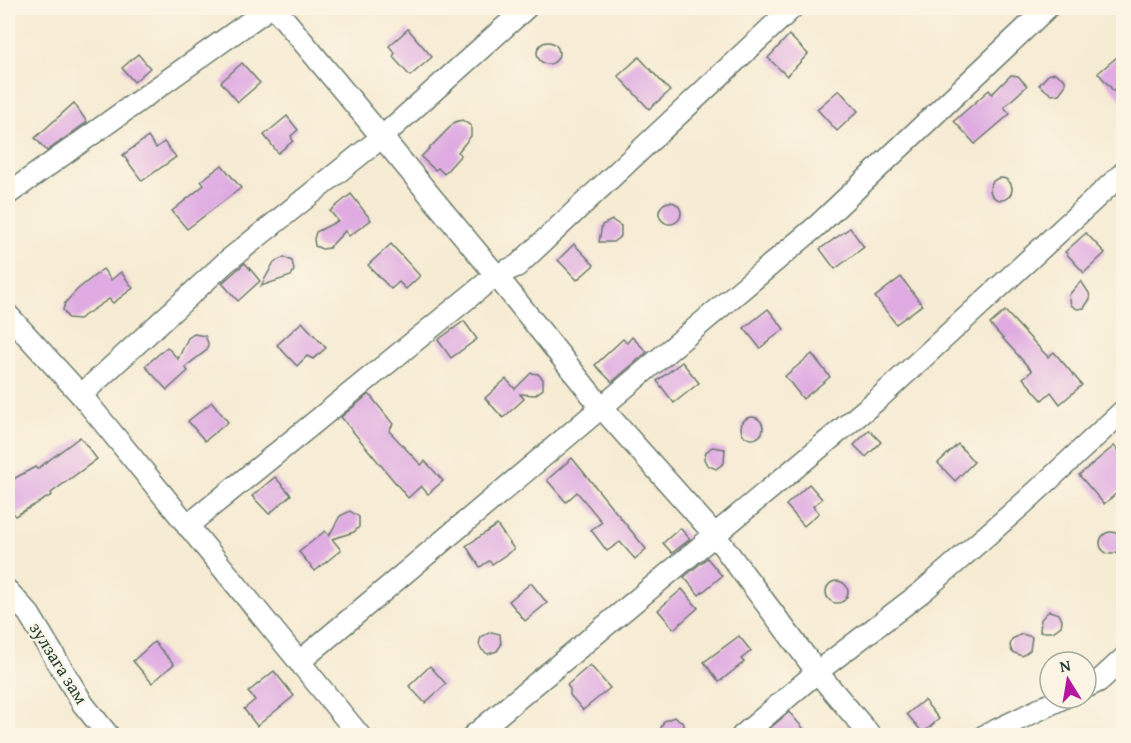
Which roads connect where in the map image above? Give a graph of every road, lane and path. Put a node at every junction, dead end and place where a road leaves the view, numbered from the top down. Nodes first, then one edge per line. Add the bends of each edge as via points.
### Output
1 (269, 8) edge
2 (275, 8) edge
3 (526, 8) edge
4 (792, 8) edge
5 (1047, 8) edge
6 (382, 137) junction
7 (1124, 172) edge
8 (8, 194) edge
9 (496, 275) junction
10 (8, 315) edge
11 (81, 395) junction
12 (602, 408) junction
13 (1124, 410) edge
14 (187, 526) junction
15 (714, 534) junction
16 (8, 591) edge
17 (1124, 658) edge
18 (299, 662) junction
19 (817, 672) junction
20 (1098, 681) edge
21 (1038, 710) edge
22 (109, 735) edge
23 (360, 735) edge
24 (473, 735) edge
25 (742, 735) edge
26 (871, 735) edge
27 (984, 735) edge

1 - 8 street
2 - 6 street
3 - 6 street
4 - 9 street via 517,266
5 - 12 street via 818,225
6 - 9 street
6 - 11 street via 226,262
7 - 15 street via 878,399
9 - 12 street
9 - 14 street
10 - 11 street
11 - 14 street
12 - 15 street
12 - 18 street
13 - 19 street via 924,591
14 - 18 street
15 - 19 street
15 - 24 street
16 - 22 street, зулзага зам via 29,614 83,704
17 - 20 street
18 - 23 street
19 - 25 street
19 - 26 street
21 - 27 street

